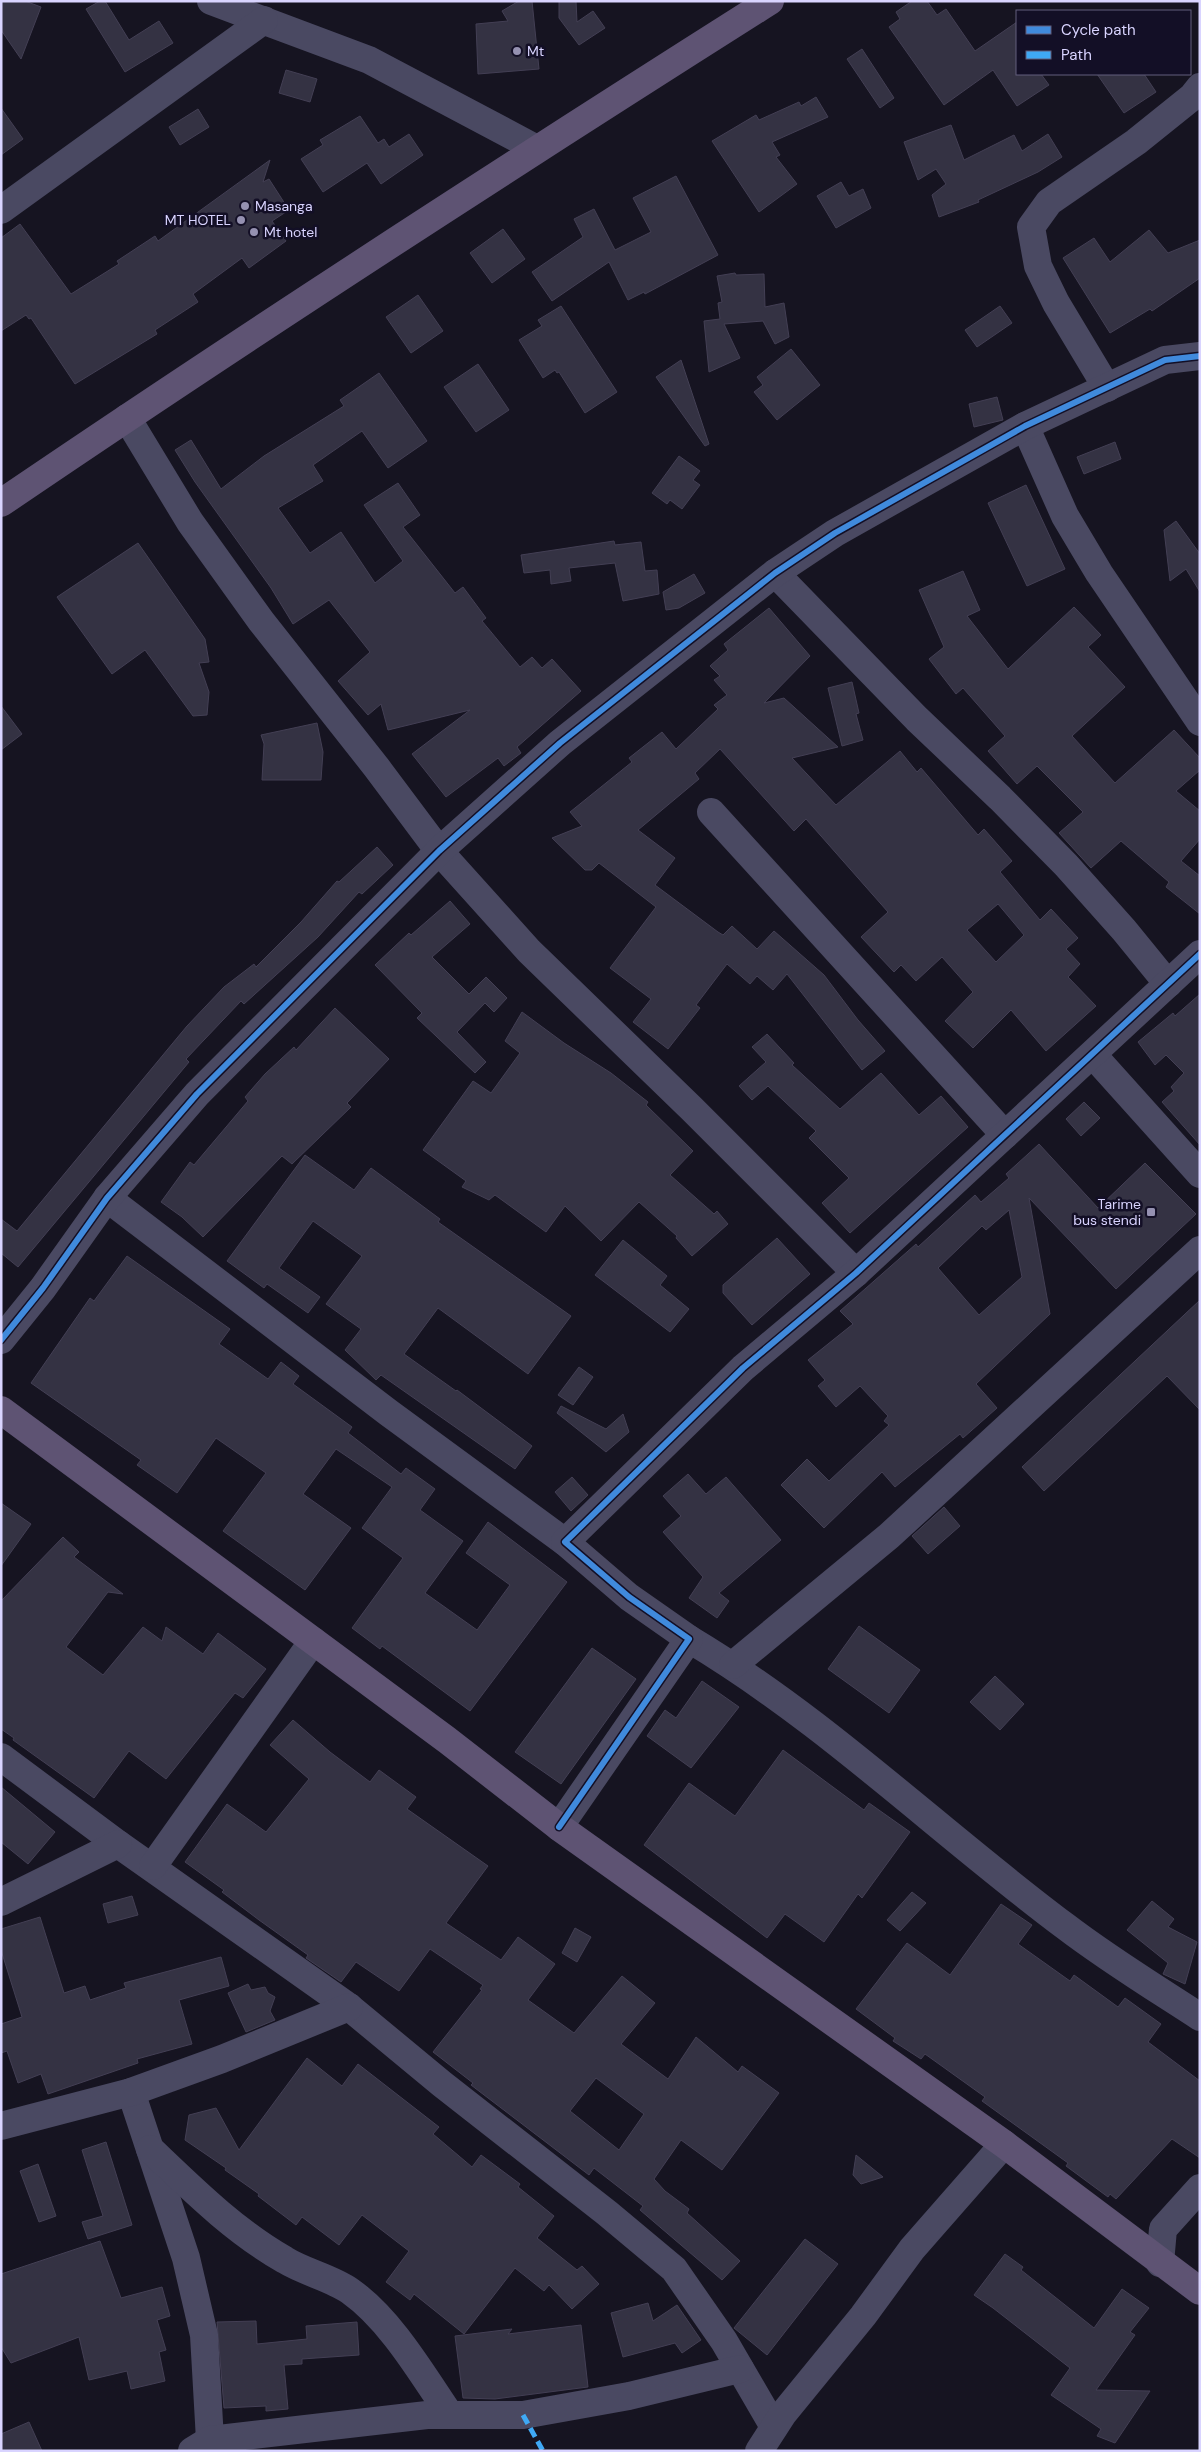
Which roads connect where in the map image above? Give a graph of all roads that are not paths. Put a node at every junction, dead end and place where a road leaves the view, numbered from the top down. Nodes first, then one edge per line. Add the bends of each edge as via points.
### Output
1 (211, 1) edge
2 (770, 1) edge
3 (264, 20) junction
4 (1200, 87) edge
5 (537, 149) junction
6 (1, 210) edge
7 (1200, 356) edge
8 (1107, 388) junction
9 (127, 418) junction
10 (1024, 426) junction
11 (1, 503) edge
12 (775, 574) junction
13 (1200, 722) edge
14 (711, 812) dead end
15 (439, 851) junction
16 (1200, 954) edge
17 (1168, 984) junction
18 (1093, 1055) junction
19 (1005, 1135) junction
20 (1200, 1174) edge
21 (107, 1198) junction
22 (1200, 1250) edge
23 (856, 1273) junction
24 (1, 1340) edge
25 (1, 1410) edge
26 (564, 1542) junction
27 (690, 1639) junction
28 (313, 1641) junction
29 (733, 1665) junction
30 (1, 1757) edge
31 (559, 1827) junction
32 (118, 1844) junction
33 (153, 1866) junction
34 (1, 1902) edge
35 (349, 2007) junction
36 (1200, 2017) edge
37 (131, 2092) junction
38 (1, 2126) edge
39 (1004, 2144) junction
40 (150, 2149) junction
41 (1200, 2188) edge
42 (1160, 2263) junction
43 (1200, 2291) edge
44 (740, 2369) junction
45 (450, 2415) junction
46 (774, 2427) junction
47 (200, 2447) edge
48 (758, 2451) edge

1 - 3 street
2 - 5 main road
3 - 5 street via 368,60
3 - 6 street
4 - 8 street via 1136,142 1050,202 1031,227 1038,266 1056,303
5 - 9 main road
7 - 8 street via 1165,360
8 - 10 street
9 - 11 main road
9 - 15 street via 190,522 256,614
10 - 12 street via 835,532
10 - 13 street via 1065,516 1099,573
12 - 15 street via 560,743
12 - 17 street via 1066,865
14 - 19 street
15 - 21 street via 197,1094
15 - 23 street via 529,951
16 - 17 street
17 - 18 street
18 - 19 street
18 - 20 street
19 - 23 street
21 - 24 street via 44,1288
21 - 26 street
22 - 29 street via 889,1536
23 - 26 street via 743,1368
25 - 28 main road
26 - 27 street via 629,1597
27 - 29 street
27 - 31 street
28 - 31 main road
28 - 33 street
29 - 36 street via 926,1814 1065,1927
30 - 32 street
31 - 39 main road
32 - 33 street
32 - 34 street
33 - 35 street
35 - 37 street via 222,2060
35 - 44 street via 674,2269 724,2340
37 - 38 street
37 - 40 street
39 - 42 main road
39 - 46 street via 912,2249
40 - 45 street via 208,2204 255,2242 286,2261 349,2290 379,2317
40 - 47 street via 186,2258 204,2335
41 - 42 street via 1163,2229
42 - 43 main road
44 - 45 street via 629,2396 523,2415
44 - 46 street
45 - 47 street via 427,2415
46 - 48 street

